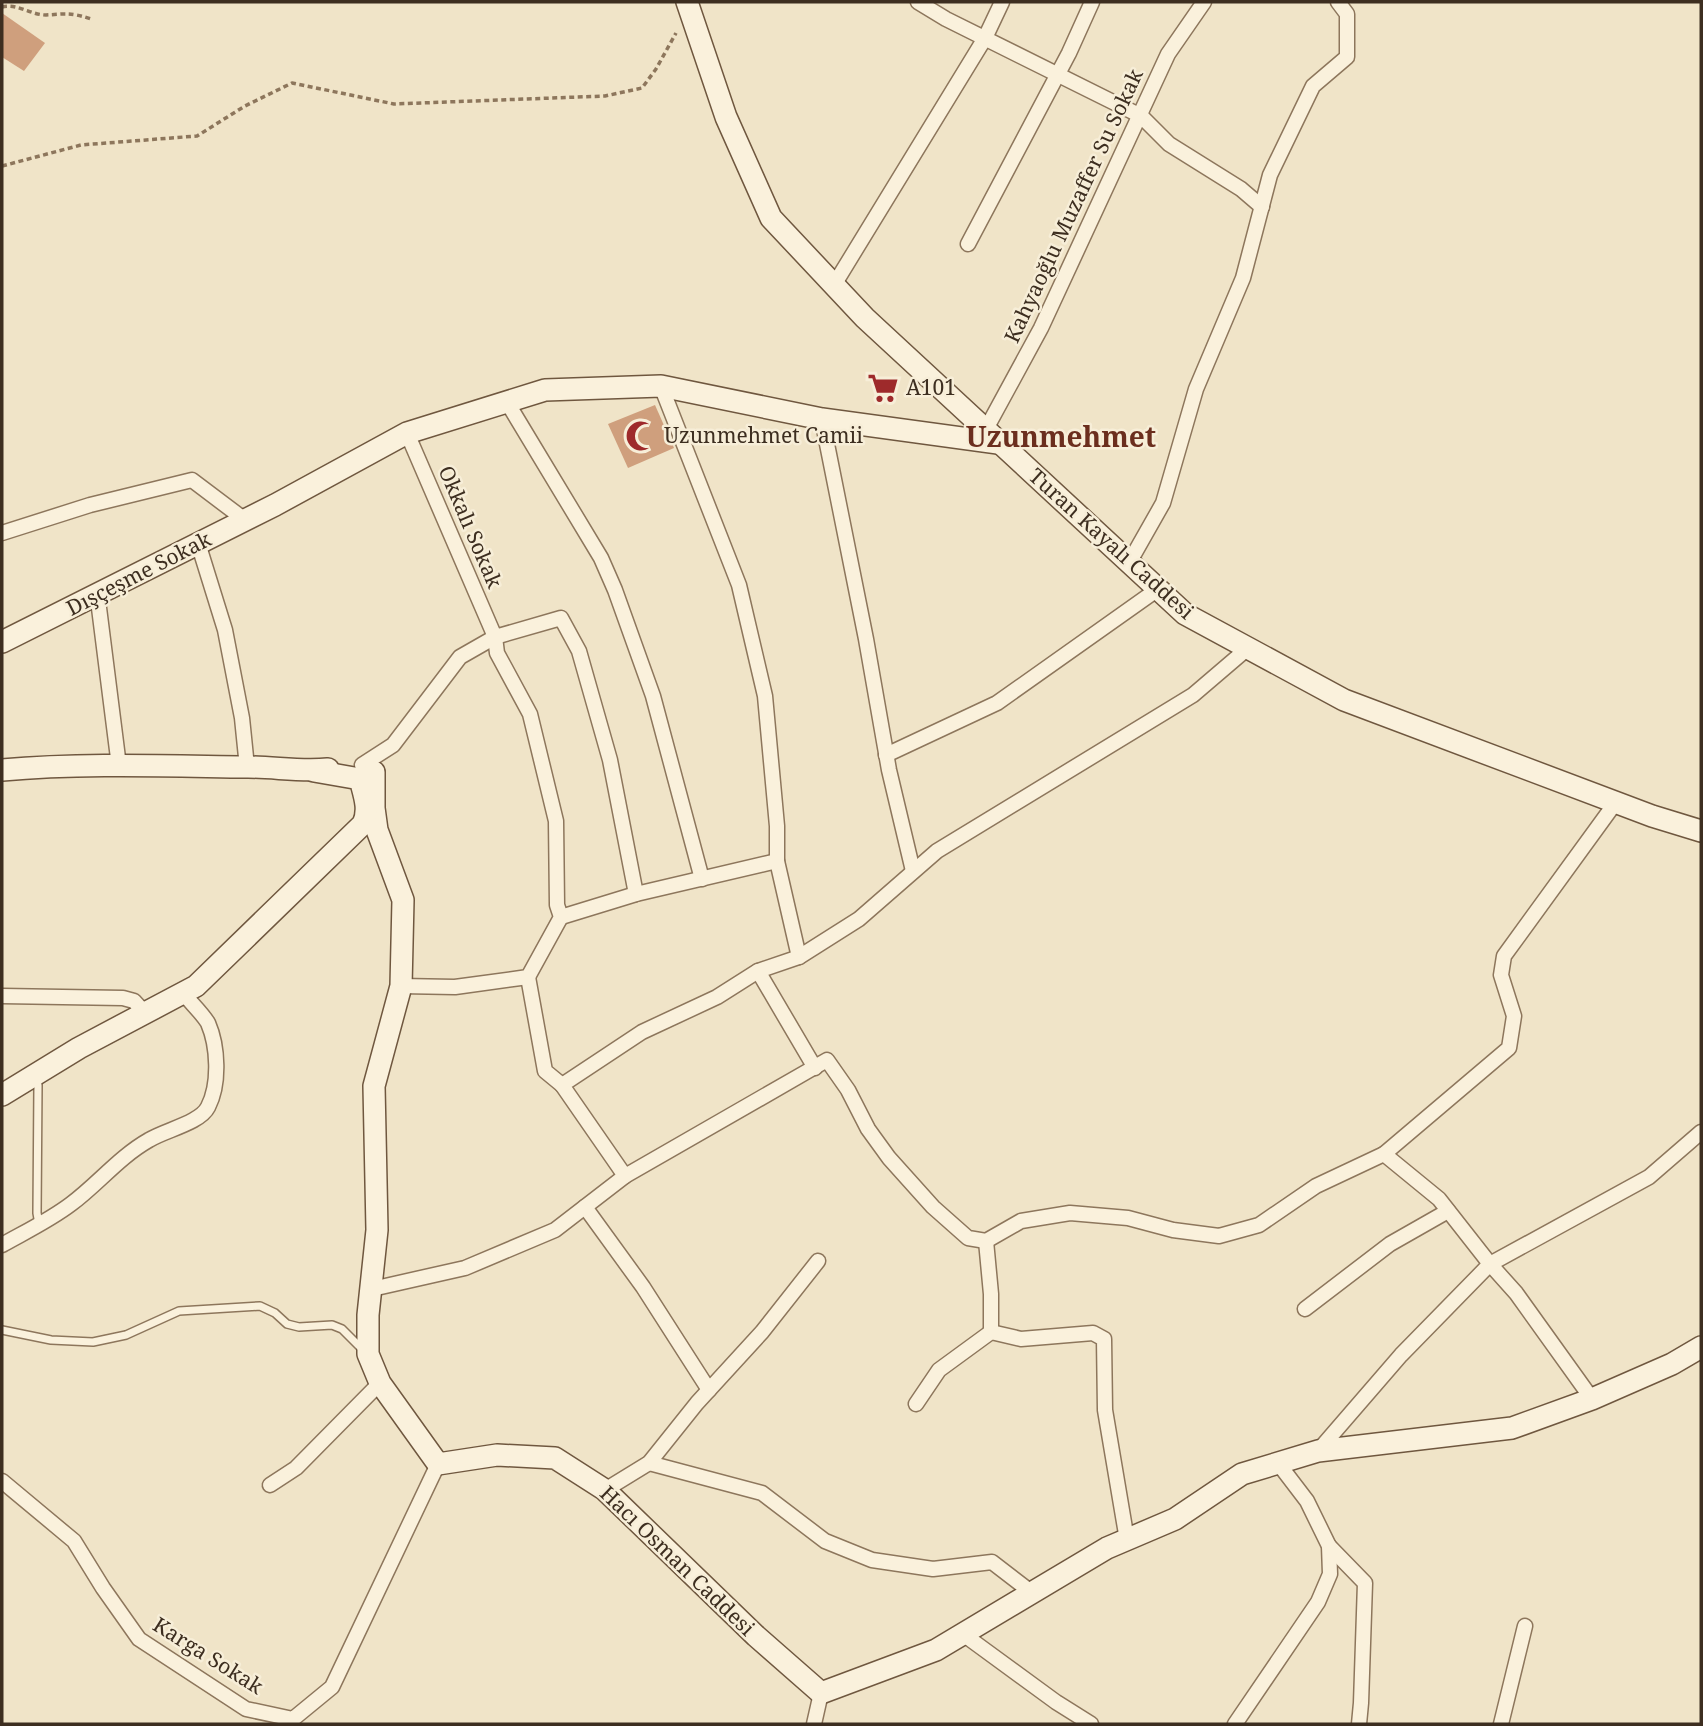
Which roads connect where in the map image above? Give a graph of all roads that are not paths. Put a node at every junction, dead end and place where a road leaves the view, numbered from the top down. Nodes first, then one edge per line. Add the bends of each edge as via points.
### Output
1 (918, 2) edge
2 (1002, 2) edge
3 (1092, 2) edge
4 (1204, 2) edge
5 (1338, 2) edge
6 (682, 3) edge
7 (985, 38) junction
8 (1058, 74) junction
9 (1141, 116) junction
10 (1262, 207) junction
11 (968, 244) dead end
12 (834, 285) junction
13 (661, 386) junction
14 (507, 402) junction
15 (822, 419) junction
16 (407, 433) junction
17 (992, 437) junction
18 (245, 520) junction
19 (2, 533) edge
20 (198, 544) junction
21 (1129, 563) junction
22 (1158, 589) junction
23 (97, 593) junction
24 (495, 637) junction
25 (2, 642) edge
26 (1248, 648) junction
27 (886, 755) junction
28 (119, 766) junction
29 (247, 767) junction
30 (2, 770) edge
31 (365, 772) junction
32 (1615, 802) junction
33 (370, 827) junction
34 (1701, 831) edge
35 (777, 861) junction
36 (913, 871) junction
37 (702, 879) junction
38 (636, 894) junction
39 (561, 916) junction
40 (799, 957) junction
41 (758, 971) junction
42 (528, 977) junction
43 (401, 986) junction
44 (184, 994) junction
45 (2, 996) edge
46 (146, 1014) junction
47 (815, 1067) junction
48 (35, 1074) junction
49 (562, 1085) junction
50 (2, 1095) edge
51 (1701, 1132) edge
52 (1384, 1154) junction
53 (625, 1176) junction
54 (585, 1207) junction
55 (1448, 1211) junction
56 (39, 1224) junction
57 (986, 1241) junction
58 (2, 1245) edge
59 (818, 1261) dead end
60 (1490, 1264) junction
61 (372, 1289) junction
62 (1305, 1309) dead end
63 (2, 1331) edge
64 (991, 1332) junction
65 (1701, 1347) edge
66 (368, 1354) junction
67 (380, 1383) junction
68 (709, 1390) junction
69 (1592, 1399) junction
70 (916, 1404) dead end
71 (1318, 1451) junction
72 (649, 1463) junction
73 (1278, 1463) junction
74 (438, 1464) junction
75 (2, 1480) edge
76 (270, 1485) dead end
77 (605, 1490) junction
78 (1127, 1540) junction
79 (1329, 1546) junction
80 (1031, 1592) junction
81 (1525, 1626) dead end
82 (963, 1634) junction
83 (821, 1693) junction
84 (814, 1724) edge
85 (1091, 1724) edge
86 (1235, 1724) edge
87 (1359, 1724) edge
88 (1501, 1724) edge

1 - 7 street
2 - 7 street
3 - 8 street
4 - 9 street, Kahyaoğlu Muzaffer Su Sokak via 1168,54
5 - 10 street via 1347,14 1347,57 1313,86 1270,175
6 - 12 street, Turan Kayalı Caddesi via 771,218
7 - 8 street
7 - 12 street
8 - 9 street
8 - 11 street
9 - 10 street via 1169,144
9 - 17 street, Kahyaoğlu Muzaffer Su Sokak
10 - 21 street via 1244,278 1196,388 1163,503
12 - 17 street, Turan Kayalı Caddesi
13 - 14 street, Dışçeşme Sokak via 545,390
13 - 15 street, Dışçeşme Sokak
13 - 35 street via 739,585 765,696
14 - 16 street, Dışçeşme Sokak
14 - 37 street via 601,558 615,590 653,696
15 - 17 street, Dışçeşme Sokak
15 - 27 street
16 - 18 street, Dışçeşme Sokak
16 - 24 street, Okkalı Sokak
17 - 21 street, Turan Kayalı Caddesi
18 - 19 street via 192,480
18 - 20 street, Dışçeşme Sokak
20 - 23 street, Dışçeşme Sokak
20 - 29 street via 225,630
21 - 22 street, Turan Kayalı Caddesi
22 - 26 street, Turan Kayalı Caddesi via 1185,614
22 - 27 street via 997,703
23 - 25 street, Dışçeşme Sokak
23 - 28 street
24 - 31 street via 460,657 393,745
24 - 38 street via 561,618 579,651 610,760
24 - 39 street via 497,653 530,714 556,821
26 - 32 street, Turan Kayalı Caddesi via 1344,700
26 - 36 street via 1193,695 937,851
27 - 36 street
28 - 29 street
28 - 30 street
29 - 31 street
31 - 33 street via 374,807
32 - 34 street, Turan Kayalı Caddesi
32 - 52 street via 1504,957 1501,975 1514,1016 1509,1048
33 - 43 street via 403,901
33 - 44 street
35 - 37 street
35 - 40 street
36 - 40 street via 859,919
37 - 38 street
38 - 39 street
39 - 42 street
40 - 41 street
41 - 47 street
41 - 49 street via 717,997 642,1032
42 - 43 street via 454,988
42 - 49 street via 545,1071
43 - 61 street via 373,1086 377,1230
44 - 46 street
44 - 56 street via 207,1021 212,1036 216,1066 208,1108 196,1119 142,1144 71,1205
45 - 46 street via 123,998 141,1006
46 - 48 street
47 - 53 street
47 - 57 street via 827,1060 868,1129 933,1207 968,1238
48 - 50 street
48 - 56 lane
49 - 53 street
51 - 60 street via 1649,1177
52 - 55 street
52 - 57 street via 1316,1186 1259,1224 1219,1237 1128,1218 1070,1213 1021,1221
53 - 54 street
54 - 61 street via 555,1230 465,1268
54 - 68 street
55 - 60 street
55 - 62 street via 1390,1244
56 - 58 street
57 - 64 street
59 - 68 street
60 - 69 street
60 - 71 street via 1401,1355
61 - 66 street
63 - 66 lane via 93,1342 126,1335 180,1311 260,1306 287,1324 342,1329
64 - 70 street via 939,1370
64 - 78 street via 1021,1339 1093,1333 1104,1339 1105,1410
65 - 69 street
66 - 67 street
67 - 74 street
67 - 76 street via 296,1468
68 - 72 street
69 - 71 street via 1512,1428
71 - 73 street
72 - 77 street
72 - 80 street via 762,1493 825,1541 872,1560 933,1569 992,1562
73 - 78 street via 1242,1474 1175,1519
73 - 79 street via 1307,1501
74 - 75 street, Karga Sokak via 332,1687 293,1719 246,1709 139,1639 74,1541
74 - 77 street, Hacı Osman Caddesi via 496,1455 555,1458
77 - 83 street, Hacı Osman Caddesi
78 - 80 street
79 - 86 street via 1330,1574 1318,1602
79 - 87 street via 1364,1583
80 - 82 street
81 - 88 street
82 - 83 street via 936,1650
82 - 85 street
83 - 84 street

